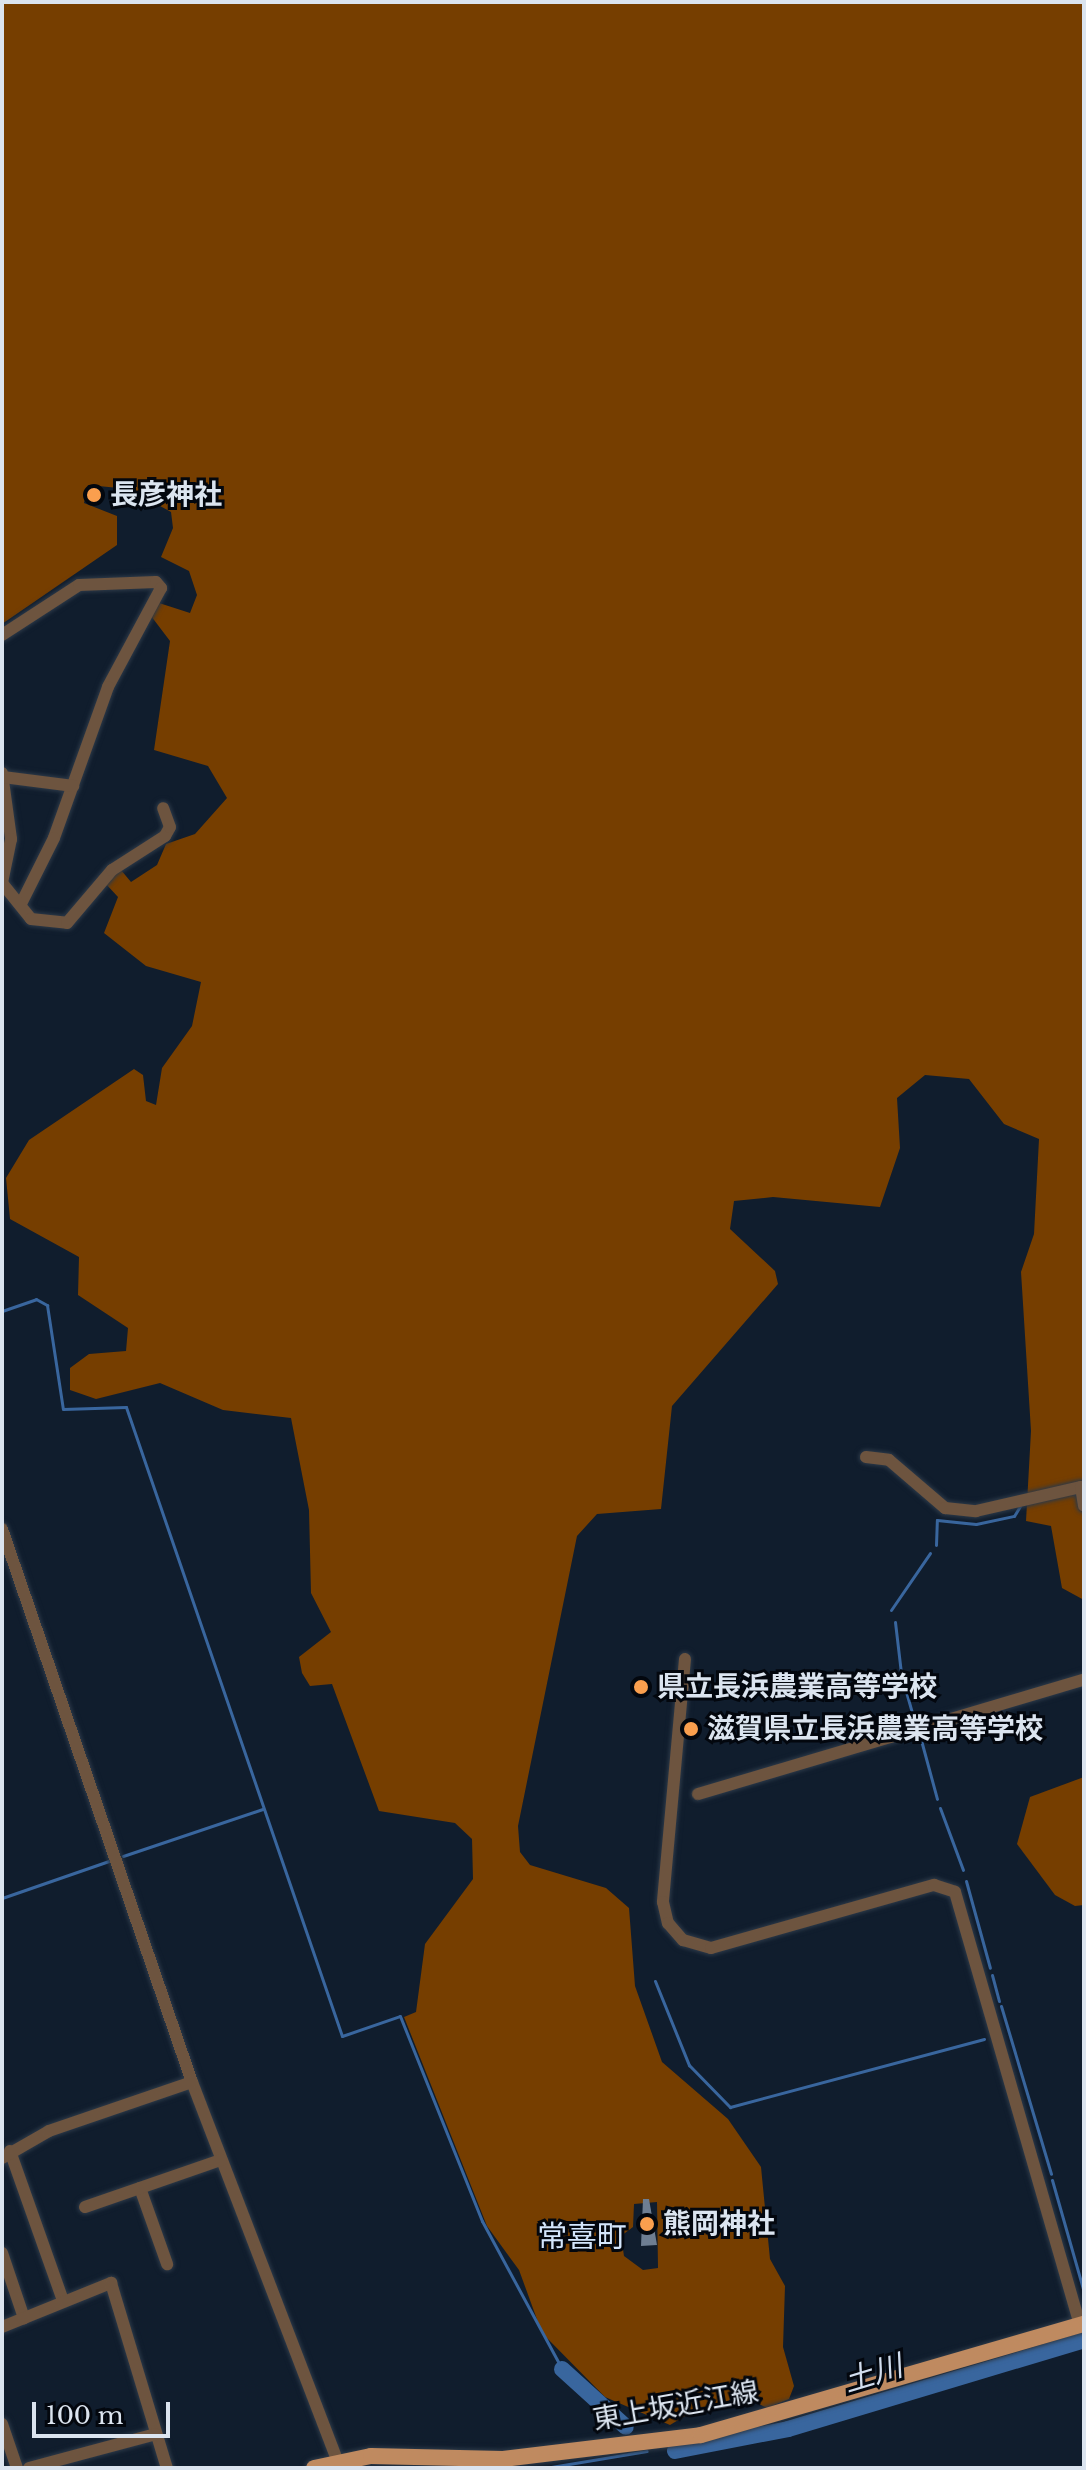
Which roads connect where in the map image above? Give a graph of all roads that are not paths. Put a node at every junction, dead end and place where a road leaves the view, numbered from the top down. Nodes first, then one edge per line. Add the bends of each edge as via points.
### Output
1 (2, 635) edge
2 (2, 775) edge
3 (73, 786) junction
4 (163, 808) dead end
5 (2, 883) edge
6 (21, 904) junction
7 (866, 1457) dead end
8 (1084, 1506) edge
9 (2, 1529) edge
10 (685, 1659) dead end
11 (1084, 1680) edge
12 (698, 1794) dead end
13 (192, 2082) junction
14 (6, 2154) edge
15 (221, 2160) junction
16 (140, 2188) junction
17 (85, 2207) dead end
18 (3, 2260) edge
19 (167, 2264) dead end
20 (62, 2298) junction
21 (24, 2318) junction
22 (1082, 2324) edge
23 (2, 2327) edge
24 (2, 2424) edge
25 (156, 2434) junction
26 (337, 2460) junction
27 (503, 2464) edge
28 (17, 2468) edge
29 (29, 2468) edge
30 (167, 2468) edge
31 (314, 2468) edge

1 - 3 street via 79,585 156,582 161,588 108,687
2 - 3 street
2 - 5 street via 11,839
3 - 6 street
4 - 6 street via 170,827 165,836 112,870 67,923 31,919
5 - 6 street
7 - 8 street via 889,1460 945,1508 976,1511 1081,1487
9 - 13 street
10 - 22 street via 663,1902 668,1923 683,1940 711,1948 934,1885 955,1892
11 - 12 street
13 - 14 street
13 - 15 street
14 - 20 street
15 - 16 street
15 - 26 street
16 - 17 street
16 - 19 street
18 - 21 street
20 - 21 street
20 - 25 street via 111,2283
21 - 23 street
22 - 27 main road, 東上坂近江線 via 701,2435
24 - 28 street
25 - 29 street
25 - 30 street
26 - 27 main road, 東上坂近江線 via 410,2454
26 - 31 main road, 東上坂近江線

